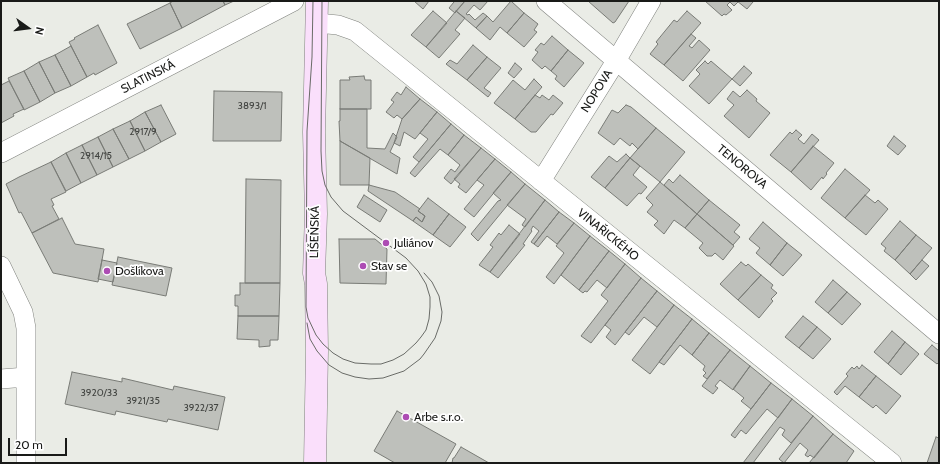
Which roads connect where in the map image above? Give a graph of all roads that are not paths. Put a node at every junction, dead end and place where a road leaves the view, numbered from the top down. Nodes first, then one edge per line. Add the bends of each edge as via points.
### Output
1 (294, 1) edge
2 (317, 1) edge
3 (546, 1) edge
4 (652, 1) edge
5 (317, 23) junction
6 (616, 61) junction
7 (1, 153) edge
8 (541, 181) junction
9 (1, 266) edge
10 (939, 334) edge
11 (26, 377) junction
12 (1, 379) edge
13 (26, 463) edge
14 (315, 463) edge
15 (892, 463) edge

1 - 7 street, SLATINSKÁ
2 - 5 street, LÍŠEŇSKÁ
3 - 6 street, TENOROVA
4 - 6 street, NOPOVA
5 - 8 street, VINAŘICKÉHO via 338,25 355,32
5 - 14 street, LÍŠEŇSKÁ via 314,132 317,352
6 - 8 street, NOPOVA
6 - 10 street, TENOROVA
8 - 15 street, VINAŘICKÉHO
9 - 11 street via 24,318
11 - 12 street
11 - 13 street

